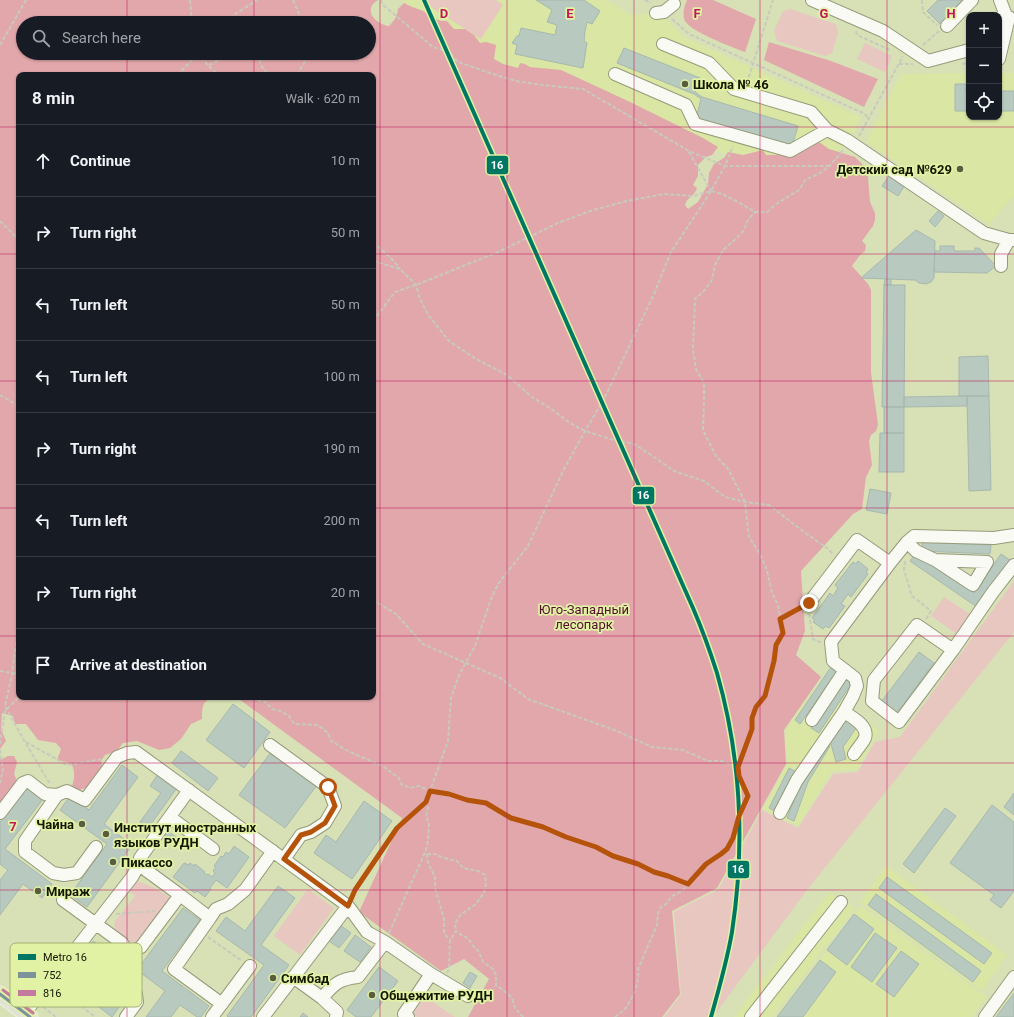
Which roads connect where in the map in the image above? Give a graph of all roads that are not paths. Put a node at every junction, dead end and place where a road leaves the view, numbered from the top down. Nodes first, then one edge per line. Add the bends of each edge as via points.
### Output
1 (812, 0) edge
2 (972, 0) edge
3 (1000, 0) edge
4 (1007, 17) edge
5 (947, 26) dead end
6 (663, 44) dead end
7 (1001, 48) edge
8 (966, 51) edge
9 (615, 74) dead end
10 (827, 130) junction
11 (1012, 240) edge
12 (1001, 266) dead end
13 (1014, 535) edge
14 (907, 542) junction
15 (935, 560) dead end
16 (890, 563) junction
17 (1014, 565) edge
18 (809, 603) road end
19 (953, 650) junction
20 (846, 670) junction
21 (844, 712) junction
22 (812, 720) dead end
23 (270, 745) dead end
24 (854, 754) dead end
25 (189, 790) junction
26 (57, 795) junction
27 (0, 813) edge
28 (780, 813) dead end
29 (170, 816) junction
30 (96, 846) dead end
31 (213, 850) dead end
32 (273, 851) junction
33 (284, 859) junction
34 (138, 865) junction
35 (180, 895) junction
36 (63, 900) dead end
37 (841, 902) dead end
38 (348, 906) junction
39 (210, 918) junction
40 (95, 923) junction
41 (386, 942) junction
42 (80, 943) edge
43 (122, 943) edge
44 (142, 946) edge
45 (247, 964) road end
46 (431, 974) junction
47 (293, 977) junction
48 (1014, 977) edge
49 (0, 994) edge
50 (468, 996) dead end
51 (322, 998) junction
52 (10, 1002) edge
53 (222, 1004) junction
54 (17, 1007) edge
55 (133, 1007) edge
56 (28, 1015) edge
57 (213, 1016) edge
58 (405, 1016) edge
59 (126, 1017) edge
60 (263, 1017) edge
61 (336, 1017) edge
62 (751, 1017) edge
63 (985, 1017) edge

1 - 8 lane via 883,31 919,50 928,61
2 - 5 lane
3 - 4 lane
4 - 7 lane
6 - 10 lane via 709,63 734,89 811,112
9 - 10 lane via 686,105 695,124 790,151
10 - 11 lane via 854,145 984,233
11 - 12 lane via 1001,254
13 - 14 lane via 994,538 914,536
14 - 15 lane via 916,551
14 - 16 lane
16 - 18 lane via 858,540
16 - 20 lane via 831,642 833,661
17 - 19 lane
19 - 19 lane via 899,722 872,702 874,680 918,625
20 - 21 lane via 855,678 857,686
20 - 22 lane
21 - 24 lane via 859,723 866,734
21 - 28 lane via 797,780
23 - 33 lane via 328,787 335,806 325,823 301,835
25 - 26 lane via 136,752 117,757 85,800 67,791
25 - 29 lane
25 - 32 lane
26 - 27 lane via 45,794 28,781 23,783
26 - 30 lane via 25,842 24,852 53,874 64,875 77,873
29 - 31 lane
29 - 34 lane via 140,858
32 - 33 lane
32 - 39 lane via 244,890 228,904 216,909
33 - 38 lane
34 - 35 lane
34 - 40 lane via 132,877
35 - 39 lane
35 - 44 lane
36 - 40 lane
37 - 62 lane
38 - 41 lane via 367,932
38 - 47 lane
39 - 53 lane via 174,969
40 - 42 lane
40 - 43 lane
41 - 46 lane
41 - 51 lane via 358,977 346,978 334,985
45 - 53 lane
46 - 50 lane
46 - 58 lane
47 - 51 lane
47 - 60 lane
48 - 63 lane
49 - 52 main road
51 - 61 lane via 337,1012
53 - 57 lane
54 - 56 main road
55 - 59 lane

